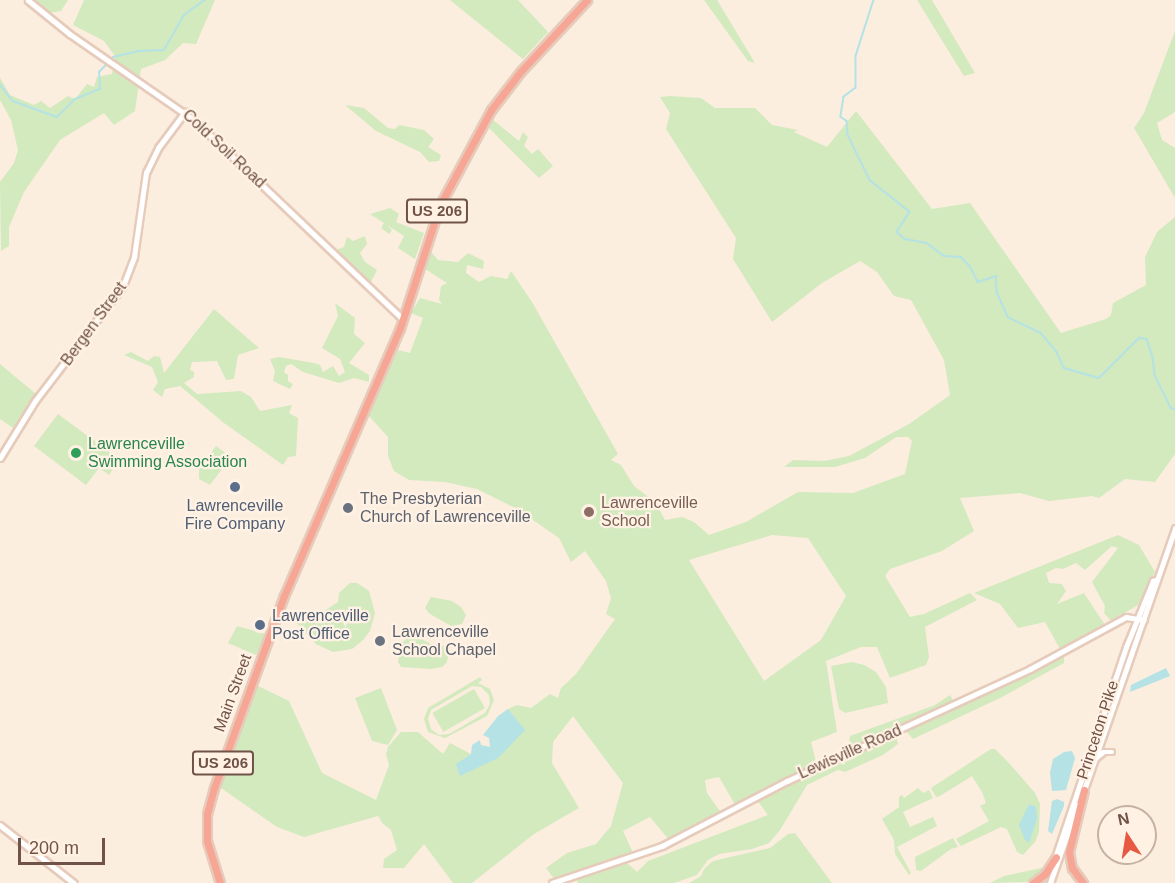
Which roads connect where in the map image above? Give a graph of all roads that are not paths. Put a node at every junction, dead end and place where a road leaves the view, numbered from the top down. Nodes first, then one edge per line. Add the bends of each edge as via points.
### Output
1 (28, 0) edge
2 (587, 0) edge
3 (185, 112) junction
4 (403, 319) junction
5 (0, 458) edge
6 (1175, 528) edge
7 (1156, 580) junction
8 (1138, 617) junction
9 (1144, 620) junction
10 (1112, 752) dead end
11 (1094, 759) junction
12 (1084, 790) junction
13 (0, 825) edge
14 (1056, 857) junction
15 (74, 883) edge
16 (220, 883) edge
17 (552, 883) edge
18 (1033, 883) edge
19 (1049, 883) edge
20 (1083, 883) edge

1 - 3 street, Cold Soil Road via 70,34
2 - 4 highway, US 206 via 520,71 471,143 436,215
3 - 4 street, Cold Soil Road
3 - 5 street, Bergen Street via 158,148 147,173 134,257 123,286 35,401
4 - 16 highway, Main Street / US 206 via 284,596 214,788 206,832
6 - 7 street, Princeton Pike
7 - 8 street, Princeton Pike
7 - 9 street, Princeton Pike
8 - 9 street
8 - 14 street, Princeton Pike via 1095,733
8 - 17 street, Lewisville Road via 1126,616 1030,669 787,781 676,839
9 - 11 street, Princeton Pike
10 - 11 street via 1103,752
11 - 12 street, Princeton Pike
12 - 19 street, Princeton Pike
12 - 20 highway via 1069,852 1072,868
13 - 15 street
14 - 18 highway via 1045,874
14 - 19 street, Princeton Pike

